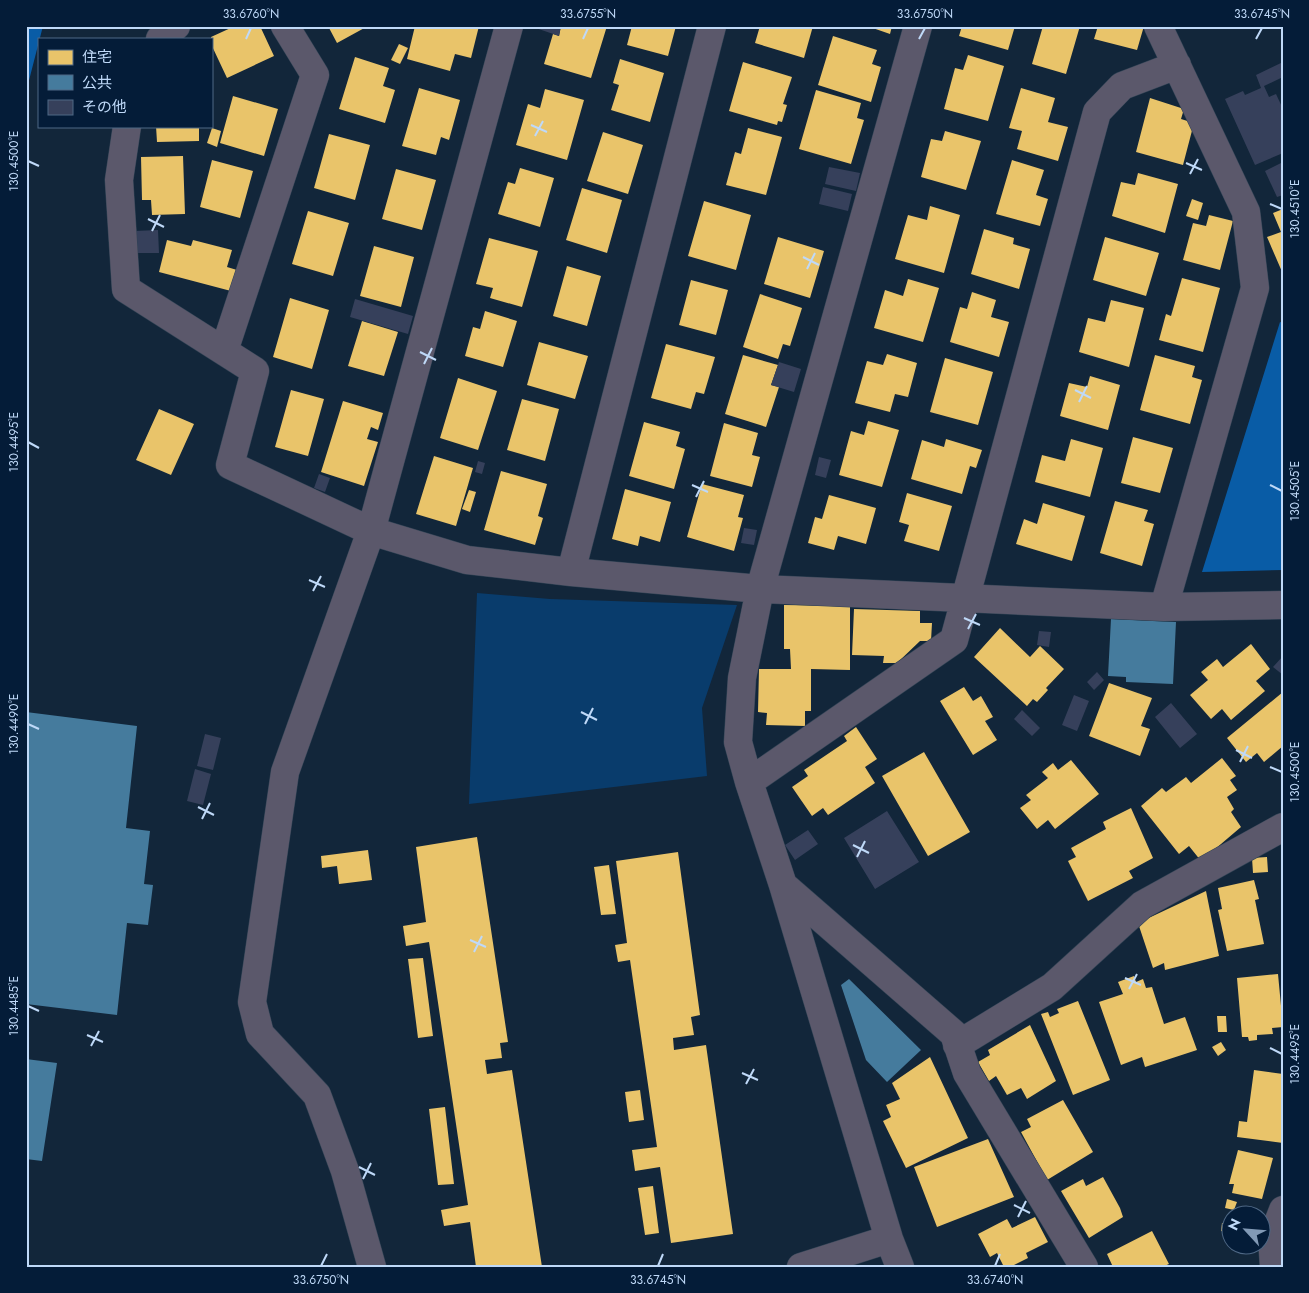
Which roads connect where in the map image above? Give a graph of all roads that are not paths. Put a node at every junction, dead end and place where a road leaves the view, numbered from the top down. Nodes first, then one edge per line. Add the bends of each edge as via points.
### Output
1 (176, 26) edge
2 (285, 26) edge
3 (509, 26) edge
4 (712, 26) edge
5 (918, 26) edge
6 (1158, 26) edge
7 (161, 38) edge
8 (1176, 66) junction
9 (127, 128) edge
10 (224, 351) junction
11 (371, 531) junction
12 (571, 572) junction
13 (760, 589) junction
14 (964, 597) junction
15 (1283, 604) edge
16 (1164, 607) junction
17 (749, 782) junction
18 (1283, 827) edge
19 (783, 885) junction
20 (958, 1045) junction
21 (1283, 1210) edge
22 (889, 1238) junction
23 (372, 1267) edge
24 (801, 1267) edge
25 (900, 1267) edge
26 (1084, 1267) edge
27 (1274, 1267) edge

1 - 7 street
2 - 10 street via 315,75
3 - 11 street
4 - 12 street
5 - 13 street
6 - 8 street
8 - 14 street via 1122,86 1097,112
8 - 16 street via 1246,212 1254,288
9 - 10 street via 119,180 126,289
10 - 11 street via 255,371 230,465
11 - 12 street via 467,560
11 - 23 street via 285,772 252,1002 260,1034 317,1095 345,1171
12 - 13 street
13 - 14 street
13 - 17 street via 742,678 738,742
14 - 16 street
14 - 17 street via 954,640
15 - 16 street
17 - 19 street
18 - 20 street via 1142,905 1052,987
19 - 20 street via 954,1034
19 - 22 street
20 - 26 street via 967,1073
21 - 27 street via 1272,1238
22 - 24 street
22 - 25 street

